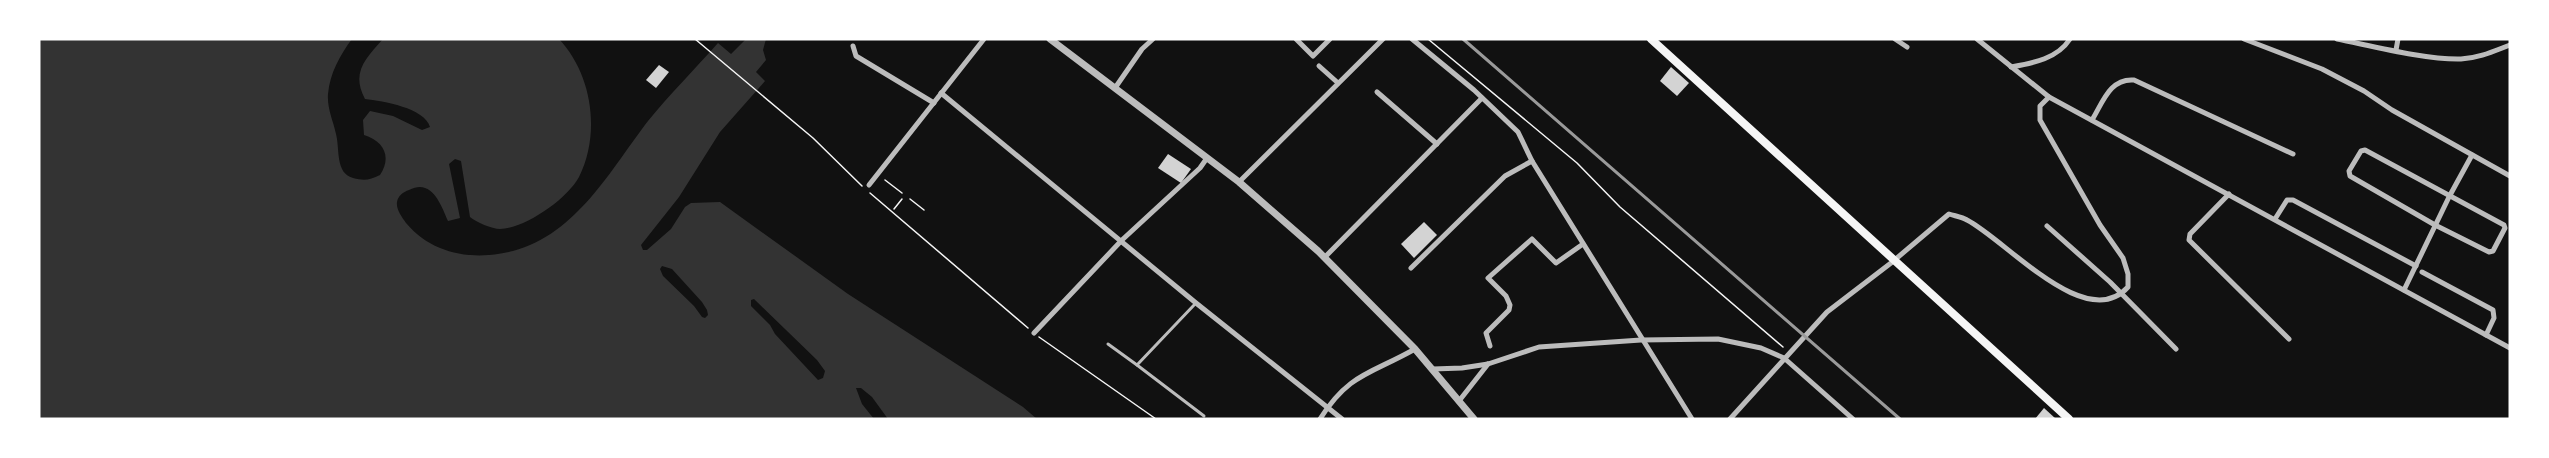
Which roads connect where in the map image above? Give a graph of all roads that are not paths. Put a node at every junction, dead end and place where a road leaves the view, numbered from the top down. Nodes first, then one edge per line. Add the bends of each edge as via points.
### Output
1 (984, 39) edge
2 (1050, 39) edge
3 (1153, 39) edge
4 (1296, 39) edge
5 (1330, 39) edge
6 (1383, 39) edge
7 (1412, 39) edge
8 (1651, 39) edge
9 (1895, 39) edge
10 (1977, 39) edge
11 (2070, 39) edge
12 (2244, 39) edge
13 (2337, 39) edge
14 (2398, 39) edge
15 (2510, 45) edge
16 (853, 46) dead end
17 (1907, 47) dead end
18 (2396, 50) junction
19 (1319, 66) dead end
20 (2012, 67) junction
21 (1338, 84) junction
22 (1115, 88) junction
23 (1377, 92) dead end
24 (941, 93) junction
25 (2049, 97) junction
26 (1482, 99) junction
27 (933, 103) junction
28 (2092, 120) junction
29 (1437, 144) junction
30 (2293, 153) dead end
31 (2472, 155) junction
32 (1207, 158) junction
33 (1532, 160) junction
34 (2510, 176) edge
35 (1239, 183) junction
36 (869, 185) dead end
37 (2229, 194) junction
38 (2449, 197) junction
39 (2275, 219) junction
40 (2435, 225) junction
41 (2047, 226) dead end
42 (1122, 240) junction
43 (1584, 244) junction
44 (1325, 257) junction
45 (1895, 260) junction
46 (2416, 266) junction
47 (1411, 268) dead end
48 (2422, 272) dead end
49 (2404, 290) junction
50 (2122, 294) junction
51 (1196, 303) junction
52 (1034, 333) road end
53 (2486, 335) junction
54 (2289, 339) dead end
55 (1641, 340) junction
56 (1108, 344) dead end
57 (1490, 346) dead end
58 (2510, 348) edge
59 (2176, 349) dead end
60 (1415, 350) junction
61 (1782, 357) junction
62 (1137, 364) junction
63 (1488, 364) junction
64 (1433, 369) junction
65 (1459, 401) junction
66 (1327, 407) junction
67 (1204, 416) dead end
68 (1320, 419) edge
69 (1342, 419) edge
70 (1474, 419) edge
71 (1692, 419) edge
72 (1730, 419) edge
73 (1853, 419) edge
74 (2069, 419) edge

1 - 24 street
2 - 22 street
3 - 22 street
4 - 5 street via 1313,56
6 - 21 street
7 - 26 street
8 - 45 main road
9 - 17 street
10 - 20 street
11 - 20 street via 2064,48 2044,59
12 - 31 street via 2364,90
13 - 18 street
14 - 18 street
15 - 18 street via 2461,59
16 - 27 street via 856,56
19 - 21 street
20 - 25 street
21 - 35 street
22 - 32 street
23 - 29 street
24 - 27 street
24 - 42 street
25 - 28 street
25 - 50 street via 2040,106 2040,120 2123,258 2128,287
26 - 29 street
26 - 33 street via 1518,132
27 - 36 street
28 - 30 street via 2111,87 2118,81 2134,80
28 - 37 street
29 - 44 street
31 - 34 street
31 - 38 street
32 - 35 street
32 - 42 street
33 - 43 street
33 - 47 street via 1505,176
35 - 44 street
37 - 39 street
37 - 54 street via 2190,234 2189,240
38 - 40 street
38 - 40 street via 2505,228 2489,252
38 - 40 street via 2365,150 2349,171 2350,176
39 - 46 street via 2287,200 2293,200
39 - 49 street
40 - 46 street
41 - 50 street
42 - 51 street
42 - 52 street
43 - 55 street
43 - 57 street via 1556,263 1532,239 1488,278 1510,305 1486,333
44 - 60 street
45 - 50 street via 1949,214 1966,219 2079,298 2095,301
45 - 61 street via 1811,327
45 - 74 main road
46 - 49 street
48 - 53 street via 2493,310 2494,318
49 - 53 street
50 - 59 street
51 - 62 lane
51 - 66 street
53 - 58 street
55 - 61 street via 1727,340
55 - 63 street via 1539,347
55 - 71 street
56 - 62 lane
60 - 64 street
60 - 66 street via 1355,379
61 - 72 street
61 - 73 street
62 - 67 lane
63 - 64 street
63 - 65 street
64 - 65 street
65 - 70 street
66 - 68 street
66 - 69 street

